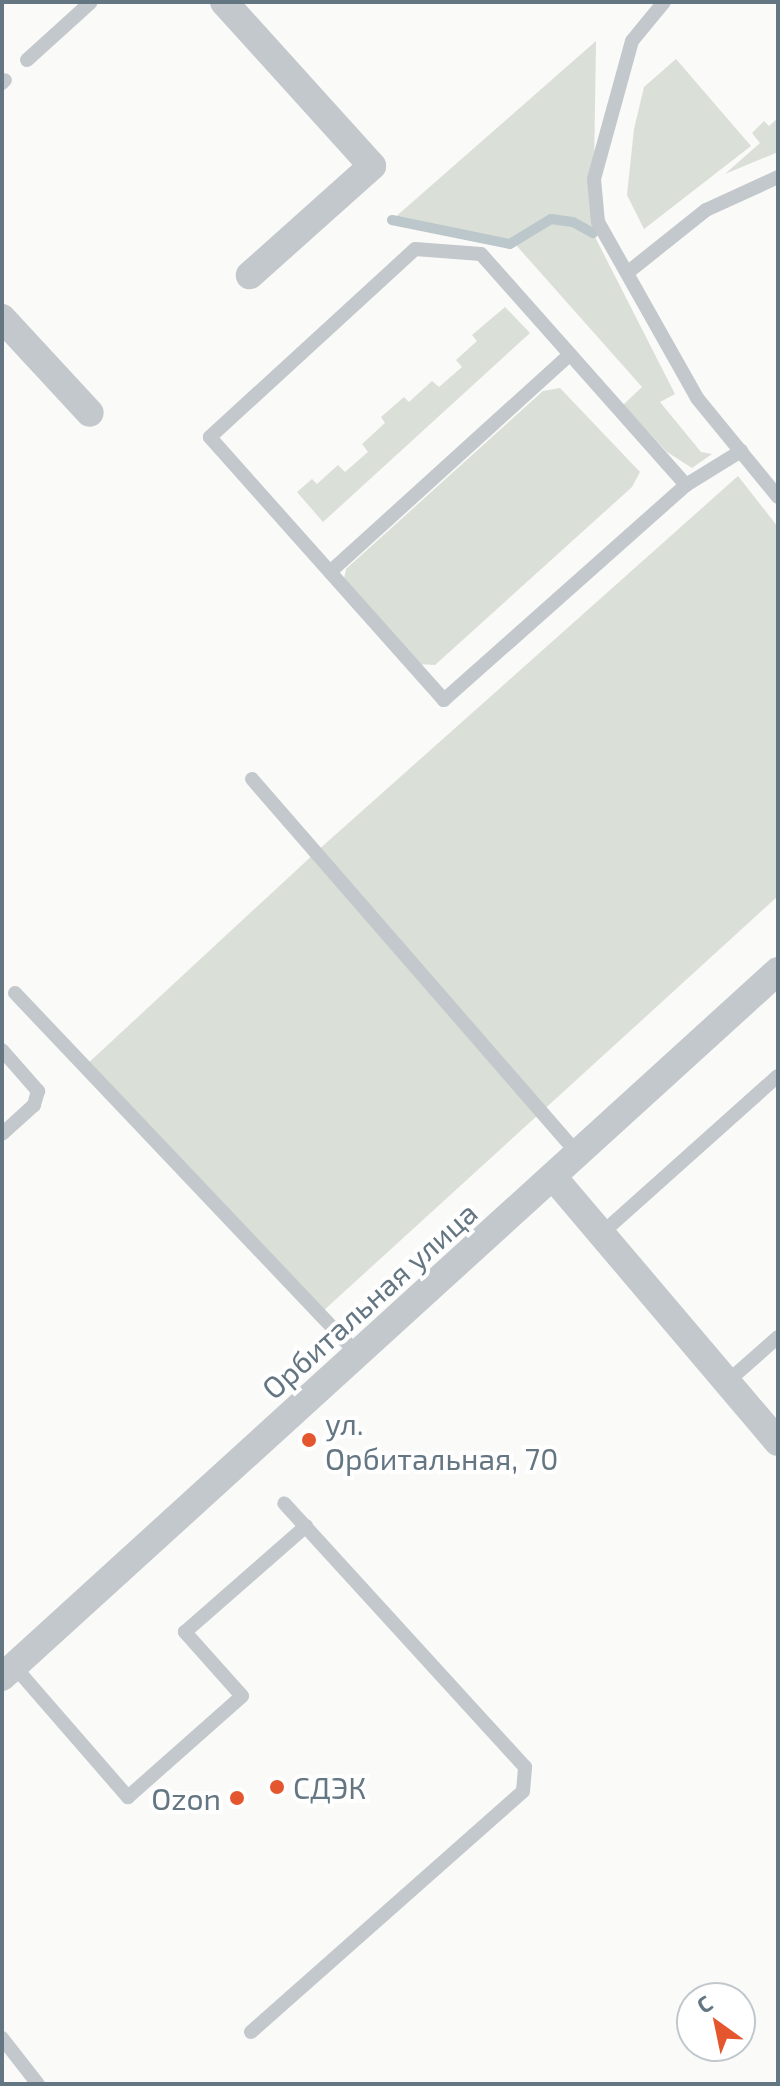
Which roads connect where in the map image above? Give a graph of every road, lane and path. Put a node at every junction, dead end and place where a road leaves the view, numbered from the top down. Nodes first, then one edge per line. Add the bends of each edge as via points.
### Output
1 (91, 2) edge
2 (224, 2) edge
3 (664, 2) edge
4 (27, 60) dead end
5 (778, 177) edge
6 (627, 273) junction
7 (250, 275) dead end
8 (2, 318) edge
9 (570, 354) junction
10 (90, 413) dead end
11 (741, 451) junction
12 (686, 485) junction
13 (778, 497) edge
14 (330, 572) junction
15 (252, 779) dead end
16 (778, 971) edge
17 (15, 993) dead end
18 (2, 1050) edge
19 (778, 1076) edge
20 (2, 1134) edge
21 (579, 1155) junction
22 (554, 1178) junction
23 (601, 1234) junction
24 (778, 1337) edge
25 (358, 1355) junction
26 (727, 1382) junction
27 (778, 1442) edge
28 (284, 1503) dead end
29 (306, 1526) junction
30 (8, 1672) edge
31 (251, 2032) dead end
32 (2, 2038) edge
33 (38, 2084) edge

1 - 4 lane
2 - 7 street via 372,166
3 - 6 lane via 632,41 594,179 598,222
5 - 6 lane via 706,210
6 - 11 lane via 697,398
8 - 10 street
9 - 12 lane
9 - 14 lane
9 - 14 lane via 481,254 415,249 210,437
11 - 12 lane
11 - 13 lane
12 - 14 lane via 444,700
15 - 21 lane
16 - 21 street, Орбитальная улица
17 - 25 lane
18 - 20 lane via 38,1091 34,1105
19 - 23 lane
21 - 22 street, Орбитальная улица
22 - 23 street
22 - 25 street, Орбитальная улица
23 - 26 street
24 - 26 lane
25 - 30 street, Орбитальная улица
26 - 27 street
28 - 29 lane
29 - 30 lane via 185,1632 242,1696 128,1797
29 - 31 lane via 525,1767 523,1791
32 - 33 lane

